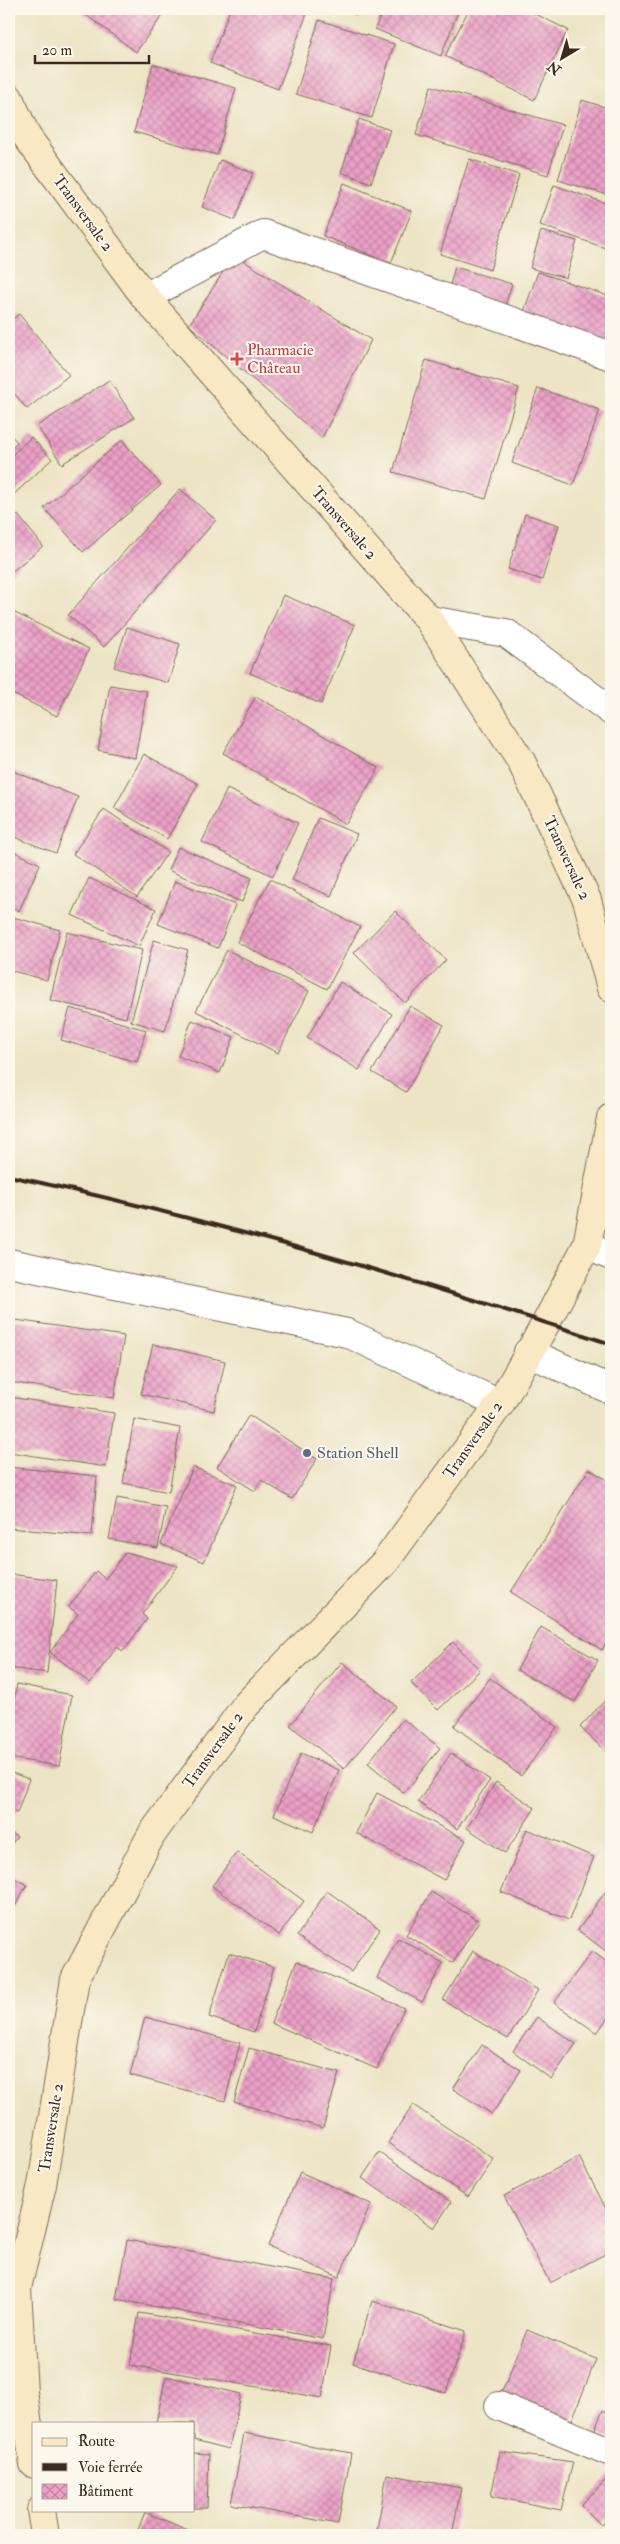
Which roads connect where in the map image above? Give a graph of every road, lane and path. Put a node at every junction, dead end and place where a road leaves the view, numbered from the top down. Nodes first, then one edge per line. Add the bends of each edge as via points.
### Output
1 (9, 98) edge
2 (145, 297) junction
3 (611, 356) edge
4 (429, 620) junction
5 (611, 711) edge
6 (611, 988) edge
7 (611, 1118) edge
8 (587, 1245) junction
9 (611, 1256) edge
10 (9, 1263) edge
11 (528, 1352) junction
12 (611, 1390) edge
13 (500, 1404) junction
14 (13, 2287) edge
15 (16, 2394) edge
16 (499, 2406) dead end
17 (611, 2452) edge
18 (32, 2456) edge
19 (41, 2512) edge
20 (45, 2535) edge

1 - 2 main road, Transversale 2 via 27,137
2 - 3 street via 263,234
2 - 4 main road, Transversale 2
4 - 5 street via 506,633
4 - 6 main road, Transversale 2 via 521,761 587,900
7 - 8 main road, Transversale 2
8 - 9 street
8 - 11 main road, Transversale 2
10 - 13 street via 347,1333
11 - 12 street
11 - 13 main road, Transversale 2
13 - 14 main road, Transversale 2 via 385,1562 246,1705 152,1834 75,1979 42,2185
14 - 15 main road, Transversale 2
15 - 18 main road, Transversale 2
16 - 17 street
19 - 20 main road

